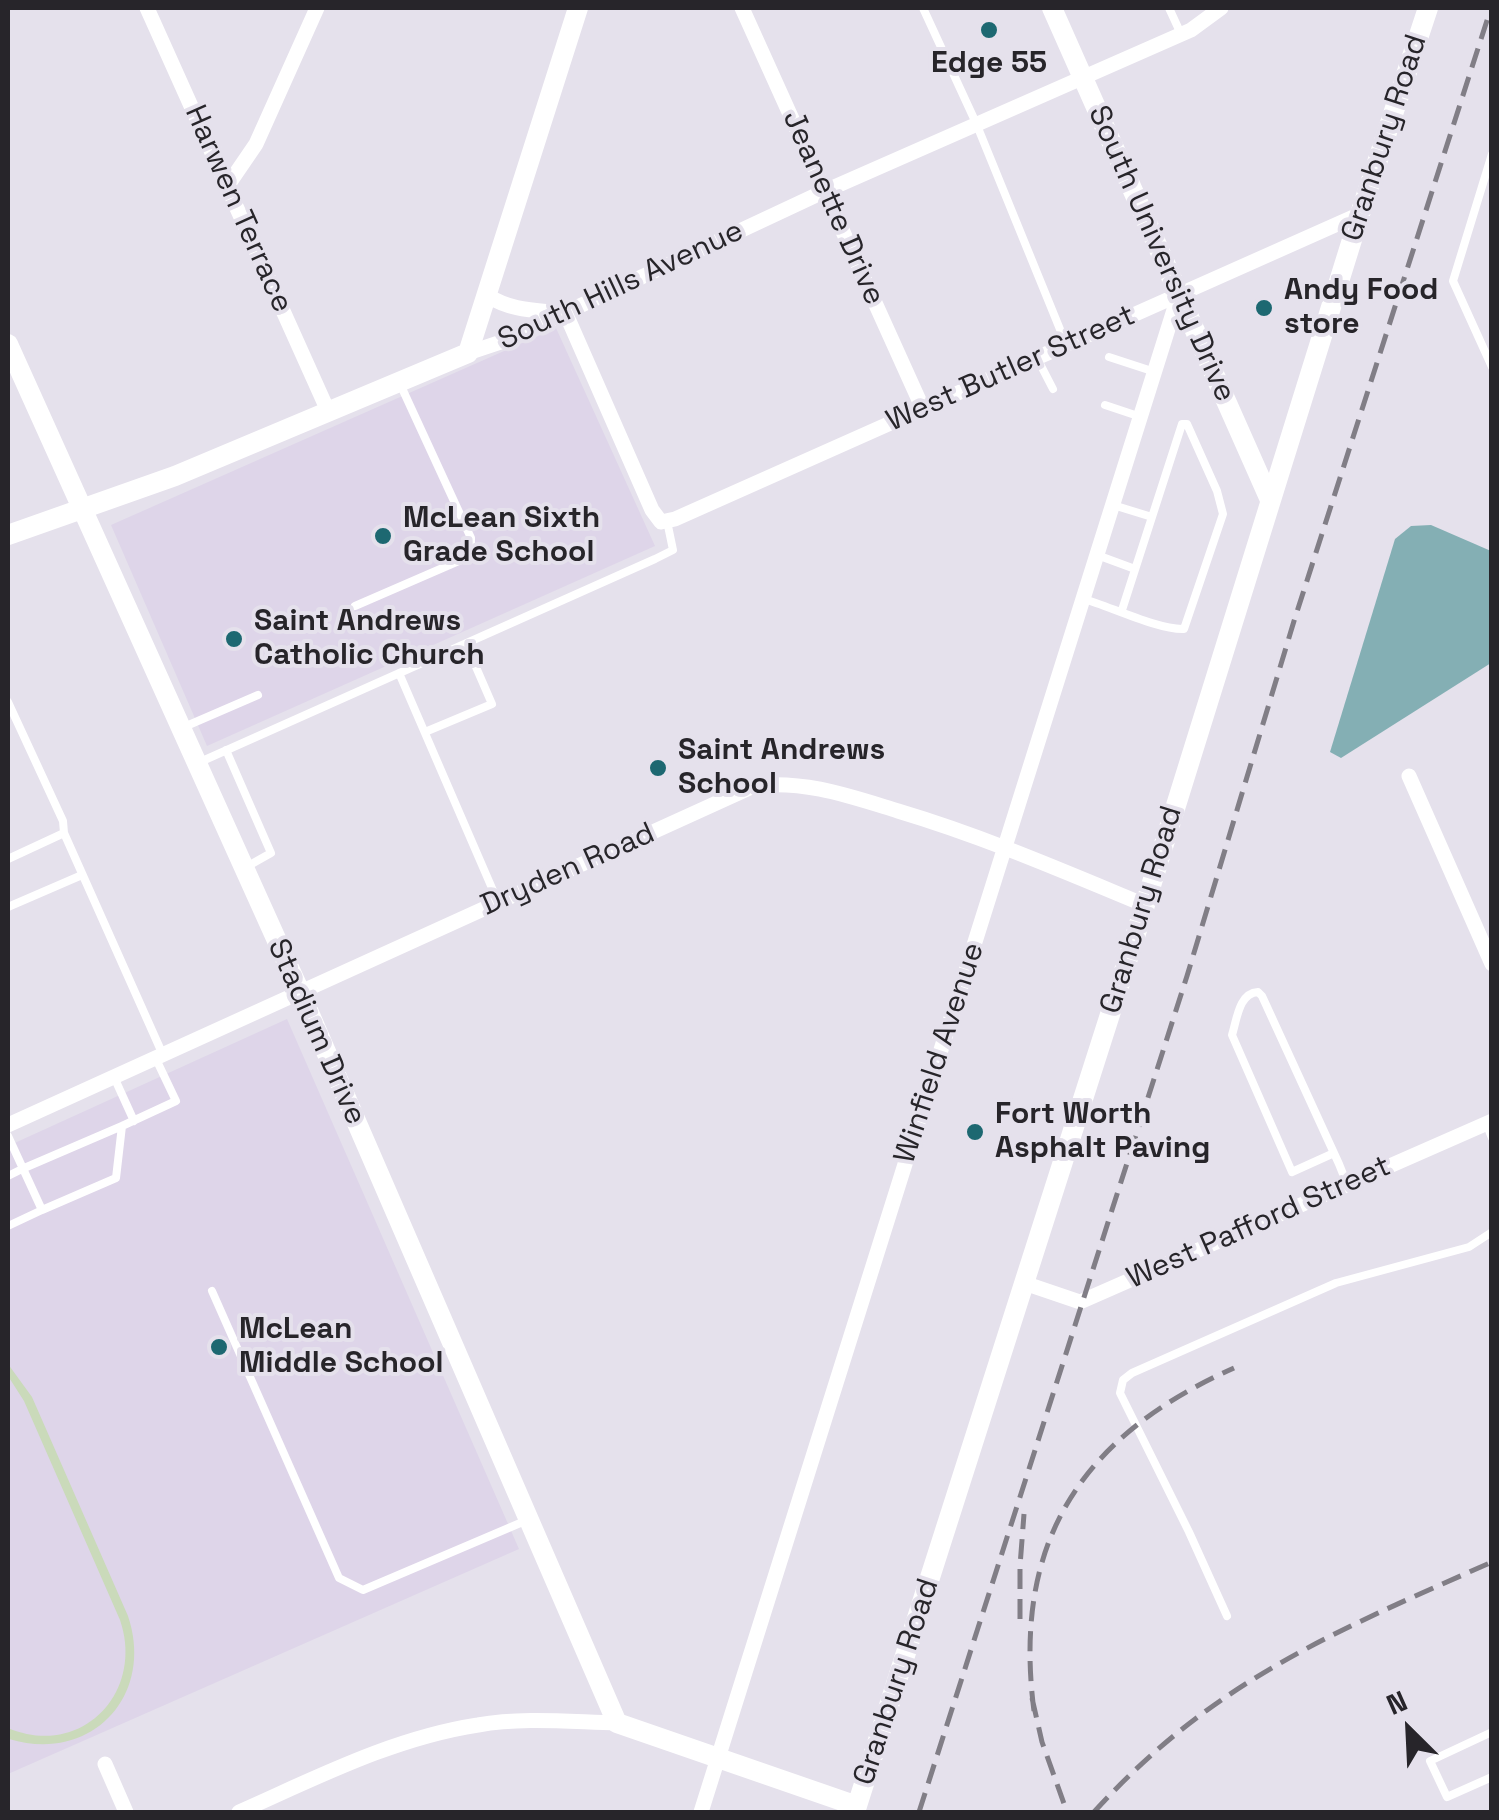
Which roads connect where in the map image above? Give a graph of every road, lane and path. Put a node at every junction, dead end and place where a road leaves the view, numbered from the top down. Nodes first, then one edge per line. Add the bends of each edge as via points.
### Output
1 (148, 8) edge
2 (317, 8) edge
3 (578, 8) edge
4 (742, 8) edge
5 (922, 8) edge
6 (1052, 8) edge
7 (1170, 8) edge
8 (1221, 8) edge
9 (1428, 8) edge
10 (1181, 34) junction
11 (1082, 76) junction
12 (976, 124) junction
13 (1492, 154) edge
14 (228, 185) junction
15 (825, 191) junction
16 (1360, 214) junction
17 (1179, 294) junction
18 (486, 295) junction
19 (566, 314) junction
20 (8, 344) edge
21 (1066, 345) junction
22 (468, 353) junction
23 (1109, 357) dead end
24 (1037, 358) junction
25 (1492, 367) edge
26 (1155, 372) junction
27 (399, 382) junction
28 (1053, 389) dead end
29 (1105, 405) dead end
30 (923, 408) junction
31 (328, 411) junction
32 (1141, 417) junction
33 (1270, 500) junction
34 (1113, 505) junction
35 (81, 512) junction
36 (1152, 517) junction
37 (664, 521) junction
38 (8, 535) edge
39 (1097, 555) junction
40 (1135, 568) junction
41 (1084, 598) junction
42 (355, 606) dead end
43 (1122, 610) junction
44 (466, 644) junction
45 (400, 673) junction
46 (258, 695) dead end
47 (8, 702) edge
48 (180, 729) junction
49 (425, 732) junction
50 (226, 750) junction
51 (196, 764) junction
52 (1409, 776) dead end
53 (64, 833) junction
54 (1006, 847) junction
55 (8, 858) edge
56 (244, 868) junction
57 (82, 874) junction
58 (498, 902) junction
59 (1144, 904) junction
60 (8, 907) edge
61 (1492, 964) edge
62 (300, 994) junction
63 (159, 1057) junction
64 (114, 1077) junction
65 (134, 1120) junction
66 (8, 1125) edge
67 (122, 1126) junction
68 (1490, 1128) edge
69 (8, 1136) edge
70 (1334, 1153) junction
71 (22, 1169) junction
72 (8, 1176) edge
73 (1347, 1184) junction
74 (42, 1210) junction
75 (8, 1226) edge
76 (1492, 1232) edge
77 (1024, 1283) junction
78 (212, 1291) dead end
79 (529, 1520) junction
80 (1227, 1616) dead end
81 (617, 1723) junction
82 (1492, 1732) edge
83 (718, 1760) junction
84 (104, 1764) dead end
85 (1492, 1777) edge
86 (856, 1809) edge
87 (126, 1812) edge
88 (239, 1812) edge
89 (701, 1812) edge

1 - 14 street, Harwen Terrace
2 - 14 street via 256,144
3 - 18 street
4 - 15 street, Jeanette Drive
5 - 12 lane
6 - 11 street, South University Drive
7 - 10 lane
8 - 10 street, South Hills Avenue
9 - 16 street, Granbury Road
10 - 11 street, South Hills Avenue
11 - 12 street, South Hills Avenue
11 - 17 street, South University Drive
12 - 15 street, South Hills Avenue
12 - 21 lane
13 - 25 lane via 1453,281
14 - 31 street, Harwen Terrace
15 - 19 street, South Hills Avenue
15 - 30 street, Jeanette Drive
16 - 17 street, West Butler Street
16 - 33 street, Granbury Road
17 - 21 street, West Butler Street
17 - 26 street, Winfield Avenue
17 - 33 street, South University Drive
18 - 19 street via 522,311
18 - 22 street
19 - 22 street, South Hills Avenue
19 - 37 street via 652,510
20 - 35 street, Stadium Drive
21 - 24 street, West Butler Street
22 - 27 street, South Hills Avenue
23 - 26 lane
24 - 28 lane
24 - 30 street, West Butler Street
26 - 32 street, Winfield Avenue
27 - 31 street, South Hills Avenue
27 - 42 lane via 471,550
29 - 32 lane
30 - 37 street, West Butler Street
31 - 35 street, South Hills Avenue
32 - 34 street, Winfield Avenue
33 - 59 street, Granbury Road
34 - 36 lane
34 - 39 street, Winfield Avenue
35 - 38 street, South Hills Avenue
35 - 48 street, Stadium Drive
36 - 40 lane
36 - 43 lane via 1187,424 1222,514 1184,629 1168,630
37 - 44 lane via 674,550
39 - 40 lane
39 - 41 street, Winfield Avenue
40 - 43 lane
41 - 43 lane
41 - 54 street, Winfield Avenue
44 - 45 lane
44 - 49 lane via 492,704
45 - 49 lane
45 - 50 lane
46 - 48 lane
47 - 53 lane
48 - 51 street, Stadium Drive
49 - 58 lane
50 - 51 lane
50 - 56 lane via 271,853
51 - 56 street, Stadium Drive
52 - 61 street
53 - 55 lane
53 - 57 lane
54 - 58 street, Dryden Road via 823,788 766,784
54 - 59 street, Dryden Road
54 - 83 street, Winfield Avenue
56 - 62 street, Stadium Drive
57 - 60 lane
57 - 63 lane
58 - 62 street, Dryden Road
59 - 77 street, Granbury Road
62 - 63 street, Dryden Road
62 - 79 street, Stadium Drive
63 - 64 street, Dryden Road
63 - 65 lane via 176,1101
64 - 65 lane
64 - 66 street, Dryden Road
65 - 67 lane
67 - 71 lane
67 - 74 lane via 116,1178
68 - 73 street, West Pafford Street
69 - 71 lane
70 - 70 lane via 1262,996 1250,992 1232,1035 1292,1172
70 - 73 lane
71 - 72 lane
71 - 74 lane
73 - 77 street, West Pafford Street via 1080,1302
74 - 75 lane
76 - 80 lane via 1469,1247 1336,1283 1123,1380 1120,1393
77 - 86 street, Granbury Road
78 - 79 lane via 339,1578 363,1590
79 - 81 street, Stadium Drive
81 - 83 street
81 - 88 street via 516,1721 442,1731 363,1757
82 - 85 lane via 1430,1760 1448,1797
83 - 86 street
83 - 89 street, Winfield Avenue
84 - 87 street

